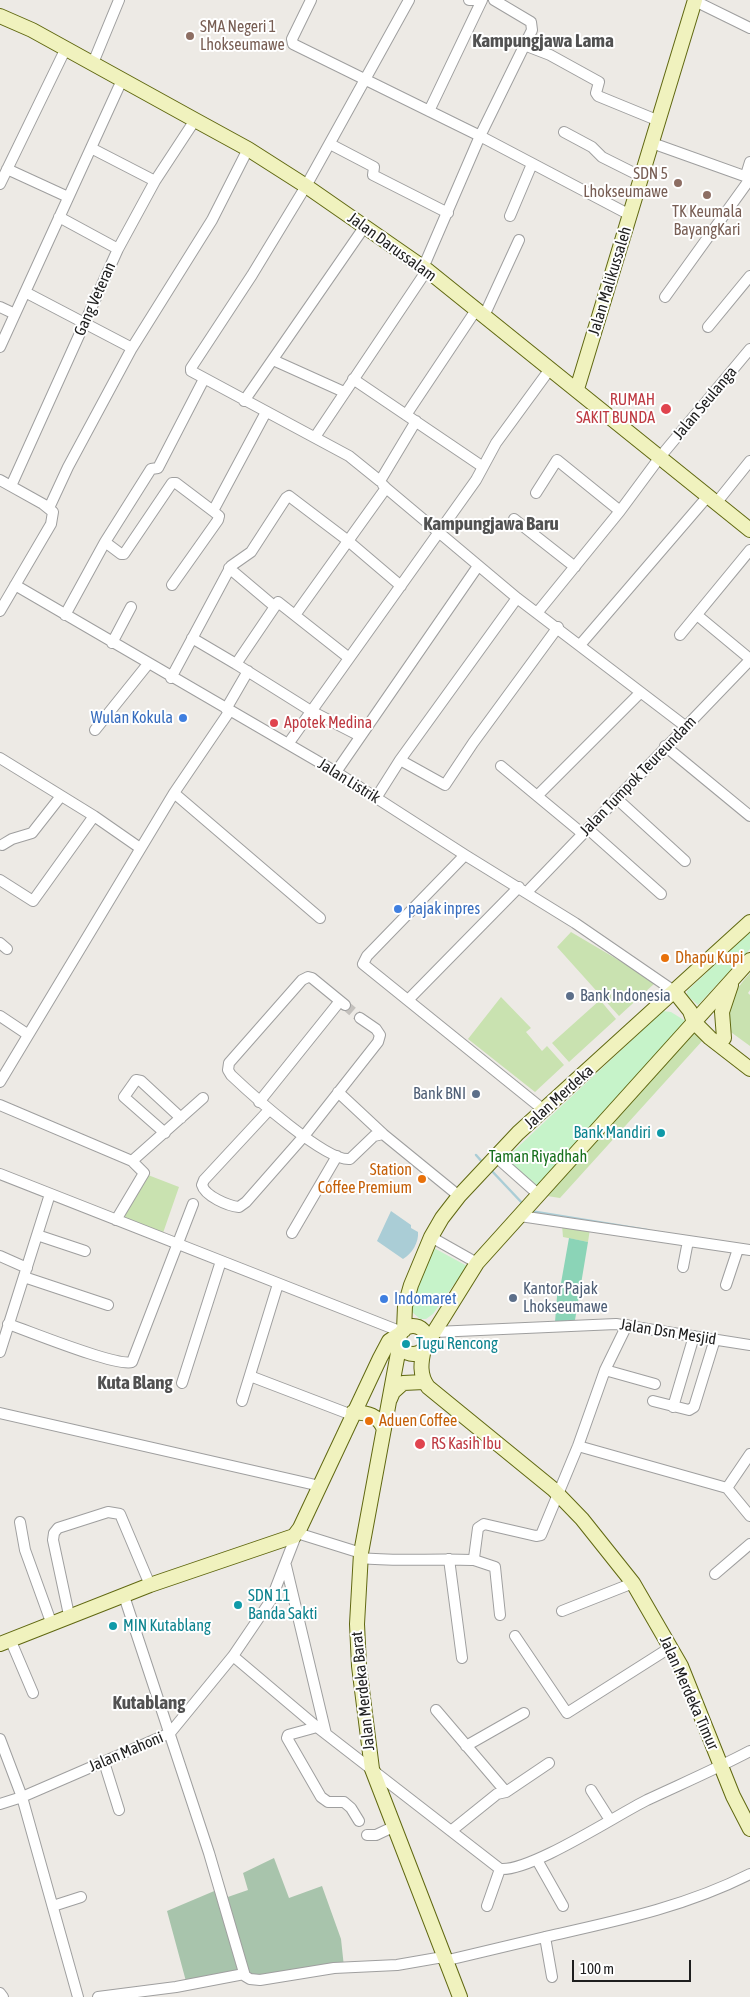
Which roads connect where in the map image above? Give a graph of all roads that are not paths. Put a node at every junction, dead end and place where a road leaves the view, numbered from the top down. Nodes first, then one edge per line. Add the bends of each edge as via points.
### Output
1 (119, 0) edge
2 (311, 0) edge
3 (408, 0) edge
4 (469, 0) edge
5 (482, 0) edge
6 (494, 0) edge
7 (695, 0) edge
8 (0, 16) edge
9 (750, 28) edge
10 (524, 45) junction
11 (66, 48) junction
12 (92, 63) junction
13 (122, 80) junction
14 (366, 80) junction
15 (429, 111) junction
16 (195, 120) junction
17 (659, 121) junction
18 (564, 132) dead end
19 (480, 136) junction
20 (652, 143) junction
21 (330, 144) junction
22 (91, 148) junction
23 (248, 149) junction
24 (750, 162) edge
25 (532, 164) junction
26 (7, 169) junction
27 (749, 177) edge
28 (642, 178) junction
29 (155, 180) junction
30 (0, 184) edge
31 (306, 186) junction
32 (68, 196) junction
33 (448, 212) junction
34 (630, 215) junction
35 (510, 216) dead end
36 (59, 217) junction
37 (364, 226) junction
38 (519, 240) dead end
39 (118, 249) junction
40 (425, 269) junction
41 (750, 276) edge
42 (25, 292) junction
43 (665, 297) dead end
44 (0, 307) edge
45 (480, 313) junction
46 (15, 314) junction
47 (85, 322) junction
48 (708, 326) dead end
49 (0, 347) edge
50 (132, 348) junction
51 (750, 349) edge
52 (273, 360) junction
53 (550, 368) junction
54 (204, 379) junction
55 (352, 379) junction
56 (577, 389) junction
57 (344, 392) junction
58 (244, 401) junction
59 (266, 412) junction
60 (406, 415) junction
61 (416, 421) junction
62 (315, 437) junction
63 (660, 457) junction
64 (750, 461) edge
65 (483, 467) junction
66 (0, 480) edge
67 (383, 485) junction
68 (11, 486) junction
69 (536, 493) dead end
70 (713, 499) junction
71 (49, 508) junction
72 (213, 511) junction
73 (620, 511) junction
74 (514, 519) dead end
75 (750, 530) edge
76 (439, 532) junction
77 (347, 540) junction
78 (105, 542) junction
79 (750, 550) edge
80 (478, 566) junction
81 (575, 567) junction
82 (229, 568) junction
83 (172, 585) dead end
84 (15, 586) junction
85 (401, 586) junction
86 (517, 598) junction
87 (131, 606) dead end
88 (274, 606) junction
89 (0, 611) edge
90 (537, 613) junction
91 (65, 615) junction
92 (295, 615) junction
93 (697, 615) junction
94 (558, 627) junction
95 (680, 635) dead end
96 (192, 638) junction
97 (112, 643) junction
98 (580, 645) junction
99 (349, 658) junction
100 (750, 659) edge
101 (148, 664) junction
102 (236, 664) junction
103 (248, 671) junction
104 (171, 678) junction
105 (640, 694) junction
106 (227, 711) junction
107 (311, 711) junction
108 (685, 726) junction
109 (94, 730) dead end
110 (360, 736) junction
111 (288, 744) junction
112 (666, 746) junction
113 (0, 758) edge
114 (400, 760) junction
115 (501, 766) dead end
116 (336, 772) junction
117 (174, 793) junction
118 (538, 795) junction
119 (61, 796) junction
120 (376, 798) junction
121 (616, 798) junction
122 (94, 816) junction
123 (750, 816) edge
124 (585, 831) junction
125 (2, 845) dead end
126 (140, 848) junction
127 (464, 855) junction
128 (685, 861) dead end
129 (0, 880) edge
130 (523, 889) junction
131 (662, 894) dead end
132 (320, 918) dead end
133 (750, 922) edge
134 (750, 960) edge
135 (734, 978) junction
136 (674, 991) junction
137 (408, 1000) junction
138 (0, 1016) edge
139 (694, 1016) junction
140 (360, 1018) tunnel mouth
141 (27, 1034) junction
142 (724, 1038) junction
143 (750, 1058) edge
144 (750, 1069) edge
145 (0, 1082) edge
146 (338, 1092) junction
147 (203, 1098) dead end
148 (259, 1102) junction
149 (0, 1105) edge
150 (269, 1110) junction
151 (545, 1111) junction
152 (181, 1118) junction
153 (165, 1133) junction
154 (383, 1134) junction
155 (304, 1136) junction
156 (337, 1156) junction
157 (494, 1158) junction
158 (132, 1161) junction
159 (0, 1174) edge
160 (50, 1194) junction
161 (459, 1196) junction
162 (537, 1197) junction
163 (192, 1204) dead end
164 (520, 1215) junction
165 (116, 1220) junction
166 (292, 1233) dead end
167 (37, 1235) junction
168 (431, 1237) junction
169 (688, 1241) junction
170 (178, 1244) junction
171 (738, 1249) junction
172 (750, 1250) edge
173 (85, 1251) dead end
174 (0, 1256) edge
175 (221, 1262) junction
176 (477, 1263) junction
177 (683, 1267) dead end
178 (25, 1273) junction
179 (278, 1284) junction
180 (726, 1285) dead end
181 (108, 1305) dead end
182 (8, 1324) junction
183 (627, 1325) junction
184 (435, 1332) junction
185 (402, 1334) junction
186 (694, 1336) junction
187 (715, 1340) junction
188 (749, 1343) edge
189 (0, 1352) edge
190 (424, 1352) junction
191 (395, 1364) junction
192 (604, 1370) junction
193 (250, 1376) junction
194 (370, 1377) junction
195 (182, 1382) dead end
196 (424, 1382) junction
197 (655, 1384) dead end
198 (242, 1401) dead end
199 (653, 1401) dead end
200 (388, 1404) junction
201 (674, 1407) junction
202 (0, 1413) edge
203 (353, 1414) junction
204 (384, 1429) junction
205 (578, 1446) junction
206 (750, 1454) edge
207 (320, 1486) junction
208 (727, 1488) junction
209 (559, 1496) junction
210 (750, 1516) edge
211 (20, 1522) dead end
212 (297, 1533) junction
213 (750, 1544) edge
214 (361, 1556) junction
215 (449, 1559) junction
216 (474, 1560) junction
217 (286, 1566) junction
218 (715, 1574) dead end
219 (633, 1583) junction
220 (150, 1585) junction
221 (124, 1596) junction
222 (562, 1611) dead end
223 (69, 1615) junction
224 (500, 1616) dead end
225 (51, 1622) junction
226 (515, 1636) dead end
227 (5, 1641) edge
228 (671, 1647) junction
229 (233, 1656) junction
230 (462, 1658) dead end
231 (33, 1693) dead end
232 (436, 1710) dead end
233 (524, 1713) dead end
234 (316, 1727) junction
235 (170, 1733) junction
236 (326, 1734) junction
237 (0, 1739) edge
238 (466, 1746) junction
239 (750, 1751) edge
240 (104, 1762) junction
241 (549, 1763) dead end
242 (721, 1767) junction
243 (372, 1769) junction
244 (591, 1790) dead end
245 (506, 1792) junction
246 (22, 1797) junction
247 (0, 1804) edge
248 (120, 1810) dead end
249 (610, 1820) junction
250 (359, 1821) dead end
251 (392, 1827) junction
252 (750, 1829) edge
253 (450, 1831) junction
254 (367, 1835) dead end
255 (537, 1860) junction
256 (500, 1869) junction
257 (750, 1874) edge
258 (81, 1897) dead end
259 (53, 1906) junction
260 (487, 1906) dead end
261 (563, 1906) dead end
262 (545, 1937) junction
263 (444, 1959) junction
264 (244, 1974) junction
265 (552, 1977) dead end
266 (0, 1993) edge
267 (3, 1997) edge
268 (78, 1997) edge
269 (98, 1997) edge
270 (460, 1997) edge

1 - 12 street
2 - 14 street via 292,42
3 - 14 street
4 - 5 street
5 - 15 street
6 - 10 street via 531,22 532,30
7 - 9 street
7 - 17 main road, Jalan Malikussaleh
8 - 11 main road, Jalan Darussalam
10 - 17 street via 550,55 599,82 598,96
10 - 19 street
11 - 12 main road, Jalan Darussalam
11 - 26 street
12 - 13 main road, Jalan Darussalam
13 - 16 main road, Jalan Darussalam
13 - 22 street
14 - 15 street
14 - 21 street
15 - 19 street
16 - 23 main road, Jalan Darussalam
16 - 29 street, Gang Veteran
17 - 20 main road, Jalan Malikussaleh
18 - 28 street via 592,147 602,158
19 - 25 street
19 - 33 street
20 - 27 street
20 - 28 main road, Jalan Malikussaleh
21 - 31 street
21 - 33 street via 373,166 373,175
22 - 29 street
22 - 32 street
23 - 31 main road, Jalan Darussalam
23 - 50 street via 212,220
24 - 27 street
25 - 34 street
25 - 35 street
26 - 30 street
26 - 32 street
27 - 43 street
28 - 34 main road, Jalan Malikussaleh
29 - 39 street, Gang Veteran
31 - 37 main road, Jalan Darussalam
31 - 54 street via 252,275 192,364 191,371
32 - 36 street
33 - 40 street
34 - 56 main road, Jalan Malikussaleh
36 - 39 street
36 - 42 street
37 - 40 main road, Jalan Darussalam
37 - 52 street
38 - 45 street
39 - 47 street, Gang Veteran
40 - 45 main road, Jalan Darussalam
40 - 55 street via 368,360
41 - 48 street
42 - 46 street
42 - 47 street
44 - 46 street
45 - 53 main road, Jalan Darussalam
45 - 60 street
46 - 49 street
47 - 50 street
47 - 68 street, Gang Veteran
50 - 71 street
51 - 63 street, Jalan Seulanga
52 - 57 street
52 - 58 street
53 - 56 main road, Jalan Darussalam
53 - 65 street via 496,443
54 - 58 street
54 - 78 street via 158,468 151,469
55 - 57 street
55 - 60 street
56 - 63 main road, Jalan Darussalam
57 - 62 street
58 - 59 street
59 - 62 street
59 - 72 street
60 - 61 street
61 - 65 street
61 - 67 street
62 - 67 street via 350,456
63 - 70 main road, Jalan Darussalam
63 - 73 street, Jalan Seulanga
64 - 70 street
65 - 76 street
66 - 68 street
67 - 76 street
67 - 77 street
68 - 71 street
69 - 73 street via 557,460
70 - 75 main road, Jalan Darussalam
70 - 98 street
71 - 84 street via 53,512 51,524
72 - 78 street via 172,483 124,554
72 - 83 street via 219,516 218,520
73 - 81 street, Jalan Seulanga
74 - 81 street
76 - 80 street
76 - 85 street
77 - 82 street via 289,496 251,552
77 - 85 street
77 - 92 street
78 - 91 street
79 - 93 street
80 - 86 street
80 - 110 street
81 - 90 street, Jalan Seulanga
82 - 88 street
82 - 96 street
84 - 89 street
84 - 91 street, Jalan Listrik
85 - 99 street
86 - 90 street
86 - 114 street
87 - 97 street
88 - 92 street via 280,603
88 - 102 street
90 - 94 street
91 - 97 street, Jalan Listrik
92 - 99 street
93 - 95 street
93 - 100 street
94 - 98 street
94 - 114 street via 445,785
96 - 102 street
96 - 104 street
97 - 101 street, Jalan Listrik
98 - 105 street
99 - 107 street
100 - 108 street, Jalan Tumpok Teureundam
101 - 104 street, Jalan Listrik
101 - 109 street
102 - 103 street
103 - 106 street
103 - 107 street
104 - 106 street, Jalan Listrik
105 - 108 street
105 - 118 street
106 - 111 street, Jalan Listrik
106 - 117 street
107 - 110 street
107 - 111 street
108 - 112 street, Jalan Tumpok Teureundam
110 - 116 street
111 - 116 street, Jalan Listrik
112 - 121 street, Jalan Tumpok Teureundam
112 - 123 street
113 - 119 street
114 - 120 street
115 - 118 street
116 - 120 street, Jalan Listrik
117 - 126 street
117 - 132 street
118 - 124 street
119 - 122 street
119 - 125 street via 32,833
120 - 127 street, Jalan Listrik
121 - 124 street, Jalan Tumpok Teureundam
121 - 128 street
122 - 126 street
122 - 129 street via 33,901
124 - 130 street, Jalan Tumpok Teureundam
124 - 131 street
126 - 141 street
127 - 130 street, Jalan Listrik
127 - 137 street via 364,961 365,968
130 - 136 street, Jalan Listrik
130 - 137 street, Jalan Tumpok Teureundam
133 - 136 main road, Jalan Merdeka
134 - 135 main road
135 - 139 main road
135 - 142 main road via 722,1012
136 - 139 main road
136 - 151 main road, Jalan Merdeka
137 - 151 street
138 - 141 street
139 - 142 main road
139 - 144 main road via 710,1038
139 - 162 main road
140 - 146 street via 380,1035
141 - 145 street
142 - 143 main road
146 - 154 street
146 - 155 street
147 - 152 street
148 - 148 street via 231,1075 228,1063 308,977 342,1003
148 - 150 street
149 - 158 street
150 - 155 street
150 - 155 street via 204,1180 204,1190 239,1207
151 - 157 main road, Jalan Merdeka
152 - 153 street
152 - 153 street via 136,1080 124,1097
153 - 158 street
154 - 156 street via 374,1136 350,1159
154 - 161 street
155 - 156 street
156 - 166 street
157 - 161 main road, Jalan Merdeka
157 - 162 street
158 - 165 street via 144,1176
159 - 160 street
160 - 165 street
160 - 167 street
161 - 168 main road, Jalan Merdeka
162 - 164 main road
163 - 170 street
164 - 169 street
164 - 176 main road
165 - 170 street
167 - 173 street
167 - 178 street
168 - 176 street
168 - 185 main road, Jalan Merdeka via 411,1285
169 - 171 street
169 - 177 street
170 - 175 street
170 - 182 street via 132,1362 103,1357
171 - 172 street
171 - 180 street
174 - 178 street
175 - 179 street
175 - 195 street
176 - 184 main road
178 - 181 street
178 - 182 street
179 - 185 street
179 - 193 street
182 - 189 street
183 - 184 street, Jalan Dsn Mesjid
183 - 186 street, Jalan Dsn Mesjid
183 - 192 street
184 - 190 main road
185 - 190 main road via 403,1350 412,1354
185 - 190 main road via 411,1326 419,1328 425,1333
185 - 191 main road, Jalan Merdeka Barat
185 - 194 main road via 389,1341
186 - 187 street, Jalan Dsn Mesjid
186 - 201 street
187 - 188 street, Jalan Dsn Mesjid
187 - 201 street via 696,1405 689,1410
190 - 191 main road
190 - 196 main road
191 - 194 main road
191 - 200 main road, Jalan Merdeka Barat
192 - 197 street
192 - 205 street
193 - 198 street
193 - 203 street
194 - 203 main road
196 - 200 main road via 403,1383 393,1392
196 - 209 main road, Jalan Merdeka Timur
199 - 201 street
200 - 204 main road, Jalan Merdeka Barat
202 - 207 street
203 - 204 main road via 373,1415
203 - 207 main road
204 - 214 main road, Jalan Merdeka Barat
205 - 208 street
205 - 209 street
206 - 208 street
207 - 212 main road
208 - 210 street
209 - 216 street via 539,1536 481,1524
209 - 219 main road, Jalan Merdeka Timur
211 - 225 street via 25,1550
212 - 214 street
212 - 217 street, Jalan Mahoni
212 - 220 main road via 290,1539
213 - 218 street
214 - 215 street via 394,1561
214 - 243 main road, Jalan Merdeka Barat via 358,1666
215 - 216 street
215 - 230 street
216 - 224 street via 496,1567
217 - 229 street, Jalan Mahoni via 271,1600
217 - 236 street
219 - 222 street
219 - 228 main road, Jalan Merdeka Timur
220 - 221 main road
220 - 223 street via 120,1514 108,1512 58,1528 53,1540
221 - 223 main road
221 - 235 street
223 - 225 main road
225 - 227 main road
226 - 228 street via 567,1713
227 - 231 street
228 - 242 main road, Jalan Merdeka Timur
229 - 234 street
229 - 235 street, Jalan Mahoni
232 - 238 street
233 - 238 street
234 - 236 street
234 - 250 street via 287,1738 321,1797 328,1802 344,1802
235 - 240 street, Jalan Mahoni
235 - 264 street
236 - 243 street
237 - 246 street
238 - 245 street
239 - 242 street
240 - 246 street, Jalan Mahoni
240 - 248 street
241 - 245 street
242 - 249 street
242 - 252 main road, Jalan Merdeka Timur
243 - 251 main road, Jalan Merdeka Barat
243 - 253 street
244 - 249 street
245 - 253 street via 497,1794
246 - 247 street, Jalan Mahoni
246 - 259 street
249 - 255 street
251 - 254 street via 376,1836
251 - 263 main road, Jalan Merdeka Barat
253 - 256 street
255 - 256 street via 511,1870
255 - 261 street
256 - 260 street
257 - 262 street via 697,1898
258 - 259 street
259 - 268 street
262 - 263 street
262 - 265 street
263 - 264 street via 334,1968 260,1980 250,1979
263 - 270 main road, Jalan Merdeka Barat
264 - 269 street via 176,1988
266 - 267 street

